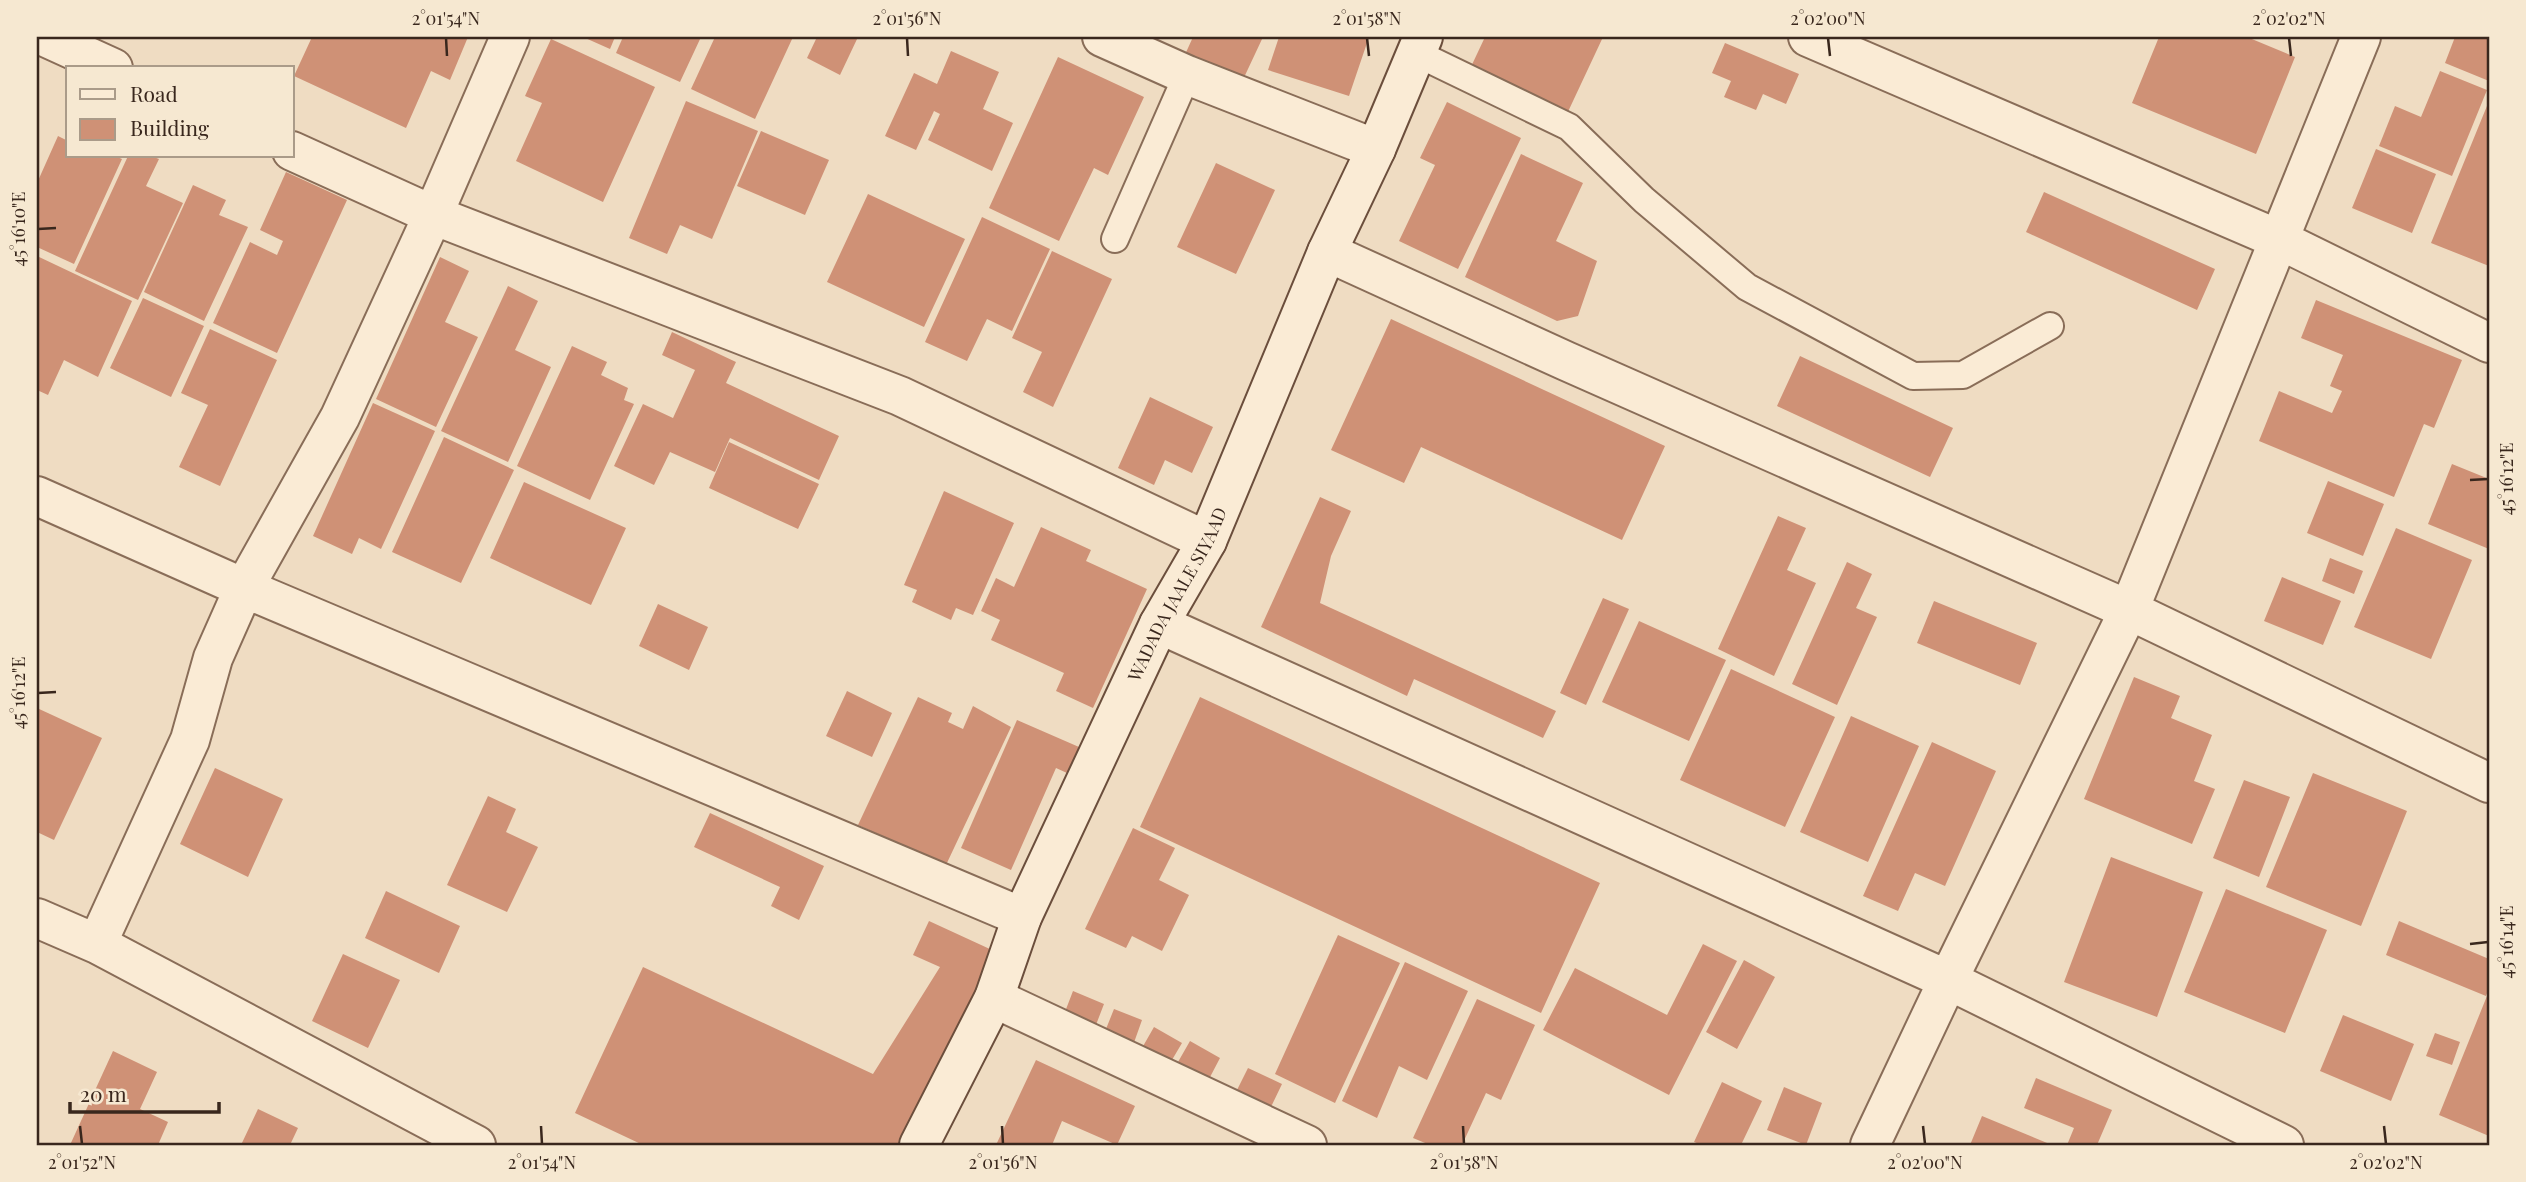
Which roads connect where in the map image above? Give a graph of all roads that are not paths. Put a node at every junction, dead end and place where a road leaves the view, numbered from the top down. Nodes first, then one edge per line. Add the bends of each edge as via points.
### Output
1 (45, 37) edge
2 (510, 37) edge
3 (1102, 37) edge
4 (1808, 37) edge
5 (2361, 37) edge
6 (1419, 45) edge
7 (109, 66) edge
8 (1188, 75) junction
9 (1376, 149) junction
10 (294, 151) edge
11 (433, 215) junction
12 (1115, 239) dead end
13 (2280, 240) junction
14 (1327, 252) junction
15 (2050, 326) dead end
16 (2489, 343) edge
17 (37, 496) edge
18 (1207, 541) junction
19 (244, 588) junction
20 (2129, 610) junction
21 (1159, 624) junction
22 (2489, 783) edge
23 (1022, 917) junction
24 (37, 918) edge
25 (97, 944) junction
26 (1948, 980) junction
27 (994, 998) junction
28 (476, 1145) edge
29 (919, 1145) edge
30 (1307, 1145) edge
31 (1870, 1145) edge
32 (2284, 1145) edge

1 - 7 street
2 - 11 street
3 - 8 street
4 - 13 street
5 - 13 street
6 - 9 street, WADADA JAALE SIYAAD
6 - 15 lane via 1569,127 1644,200 1747,287 1913,376 1963,374
8 - 9 street
8 - 12 lane
9 - 14 street, WADADA JAALE SIYAAD
10 - 11 street
11 - 18 street via 900,396
11 - 19 street via 340,417
13 - 16 street
13 - 20 street
14 - 18 street, WADADA JAALE SIYAAD
14 - 20 street
17 - 19 street
18 - 21 street, WADADA JAALE SIYAAD
19 - 23 street
19 - 25 street via 213,658 190,740
20 - 22 street
20 - 26 street
21 - 23 street, WADADA JAALE SIYAAD
21 - 26 street
23 - 27 street, WADADA JAALE SIYAAD
24 - 25 street
25 - 28 street
26 - 31 street
26 - 32 street
27 - 29 street, WADADA JAALE SIYAAD
27 - 30 street

